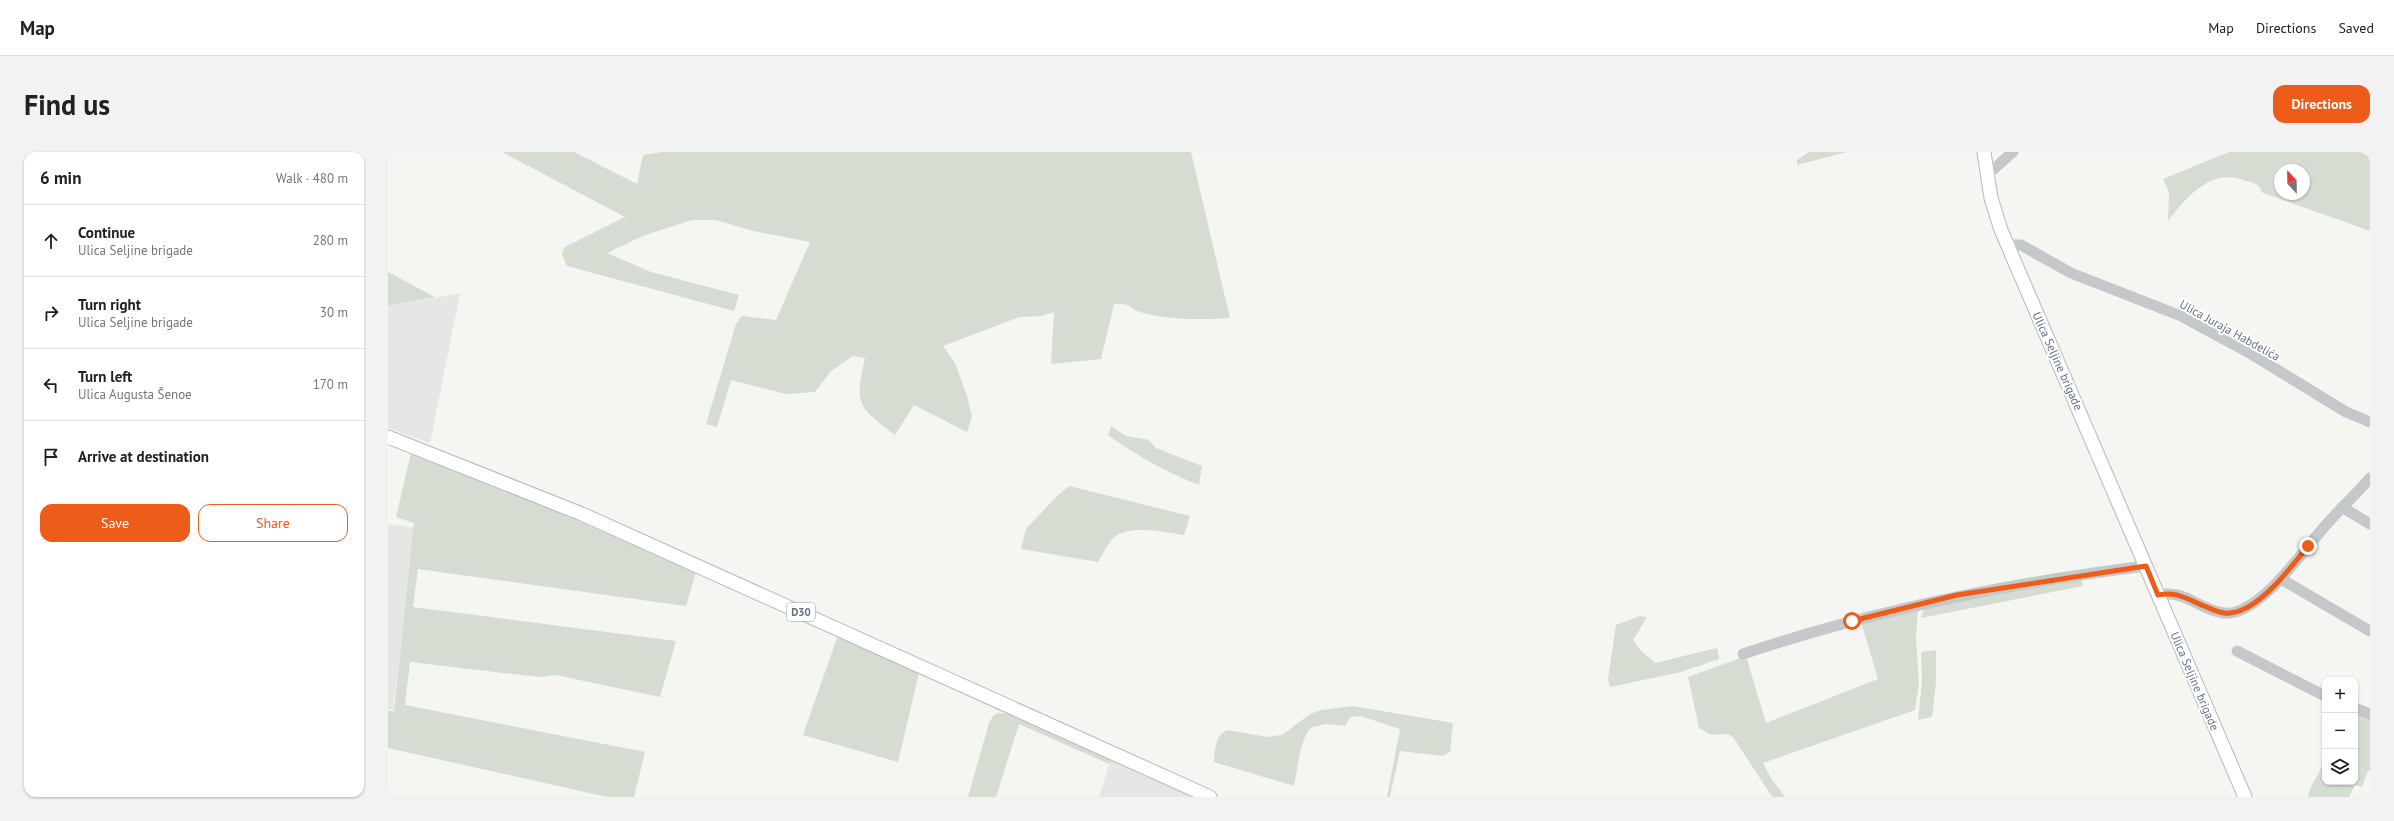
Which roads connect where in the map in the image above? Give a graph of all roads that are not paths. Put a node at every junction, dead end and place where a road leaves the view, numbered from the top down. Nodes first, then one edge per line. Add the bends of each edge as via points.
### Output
1 (1984, 152) edge
2 (2013, 152) edge
3 (1987, 175) junction
4 (2007, 245) junction
5 (2370, 422) edge
6 (388, 437) edge
7 (2370, 478) edge
8 (2342, 507) junction
9 (2370, 524) edge
10 (2146, 566) junction
11 (2281, 579) junction
12 (2158, 595) junction
13 (2370, 631) edge
14 (2237, 651) dead end
15 (1743, 654) dead end
16 (2322, 694) edge
17 (2358, 709) edge
18 (2370, 714) edge
19 (1210, 797) edge
20 (2245, 797) edge

1 - 3 main road, Ulica Seljine brigade
2 - 3 street
3 - 4 main road, Ulica Seljine brigade via 1994,211
4 - 5 street, Ulica Juraja Habdelića via 2021,245 2071,273 2181,316 2253,355 2346,412
4 - 10 main road, Ulica Seljine brigade
6 - 19 main road, D30 via 589,517
7 - 8 street
8 - 9 street
8 - 11 street
10 - 12 main road, Ulica Seljine brigade
10 - 15 street via 1923,603 1810,632
11 - 12 street via 2256,601 2225,613 2177,594
11 - 13 street
12 - 20 main road, Ulica Seljine brigade
14 - 16 street
17 - 18 street

